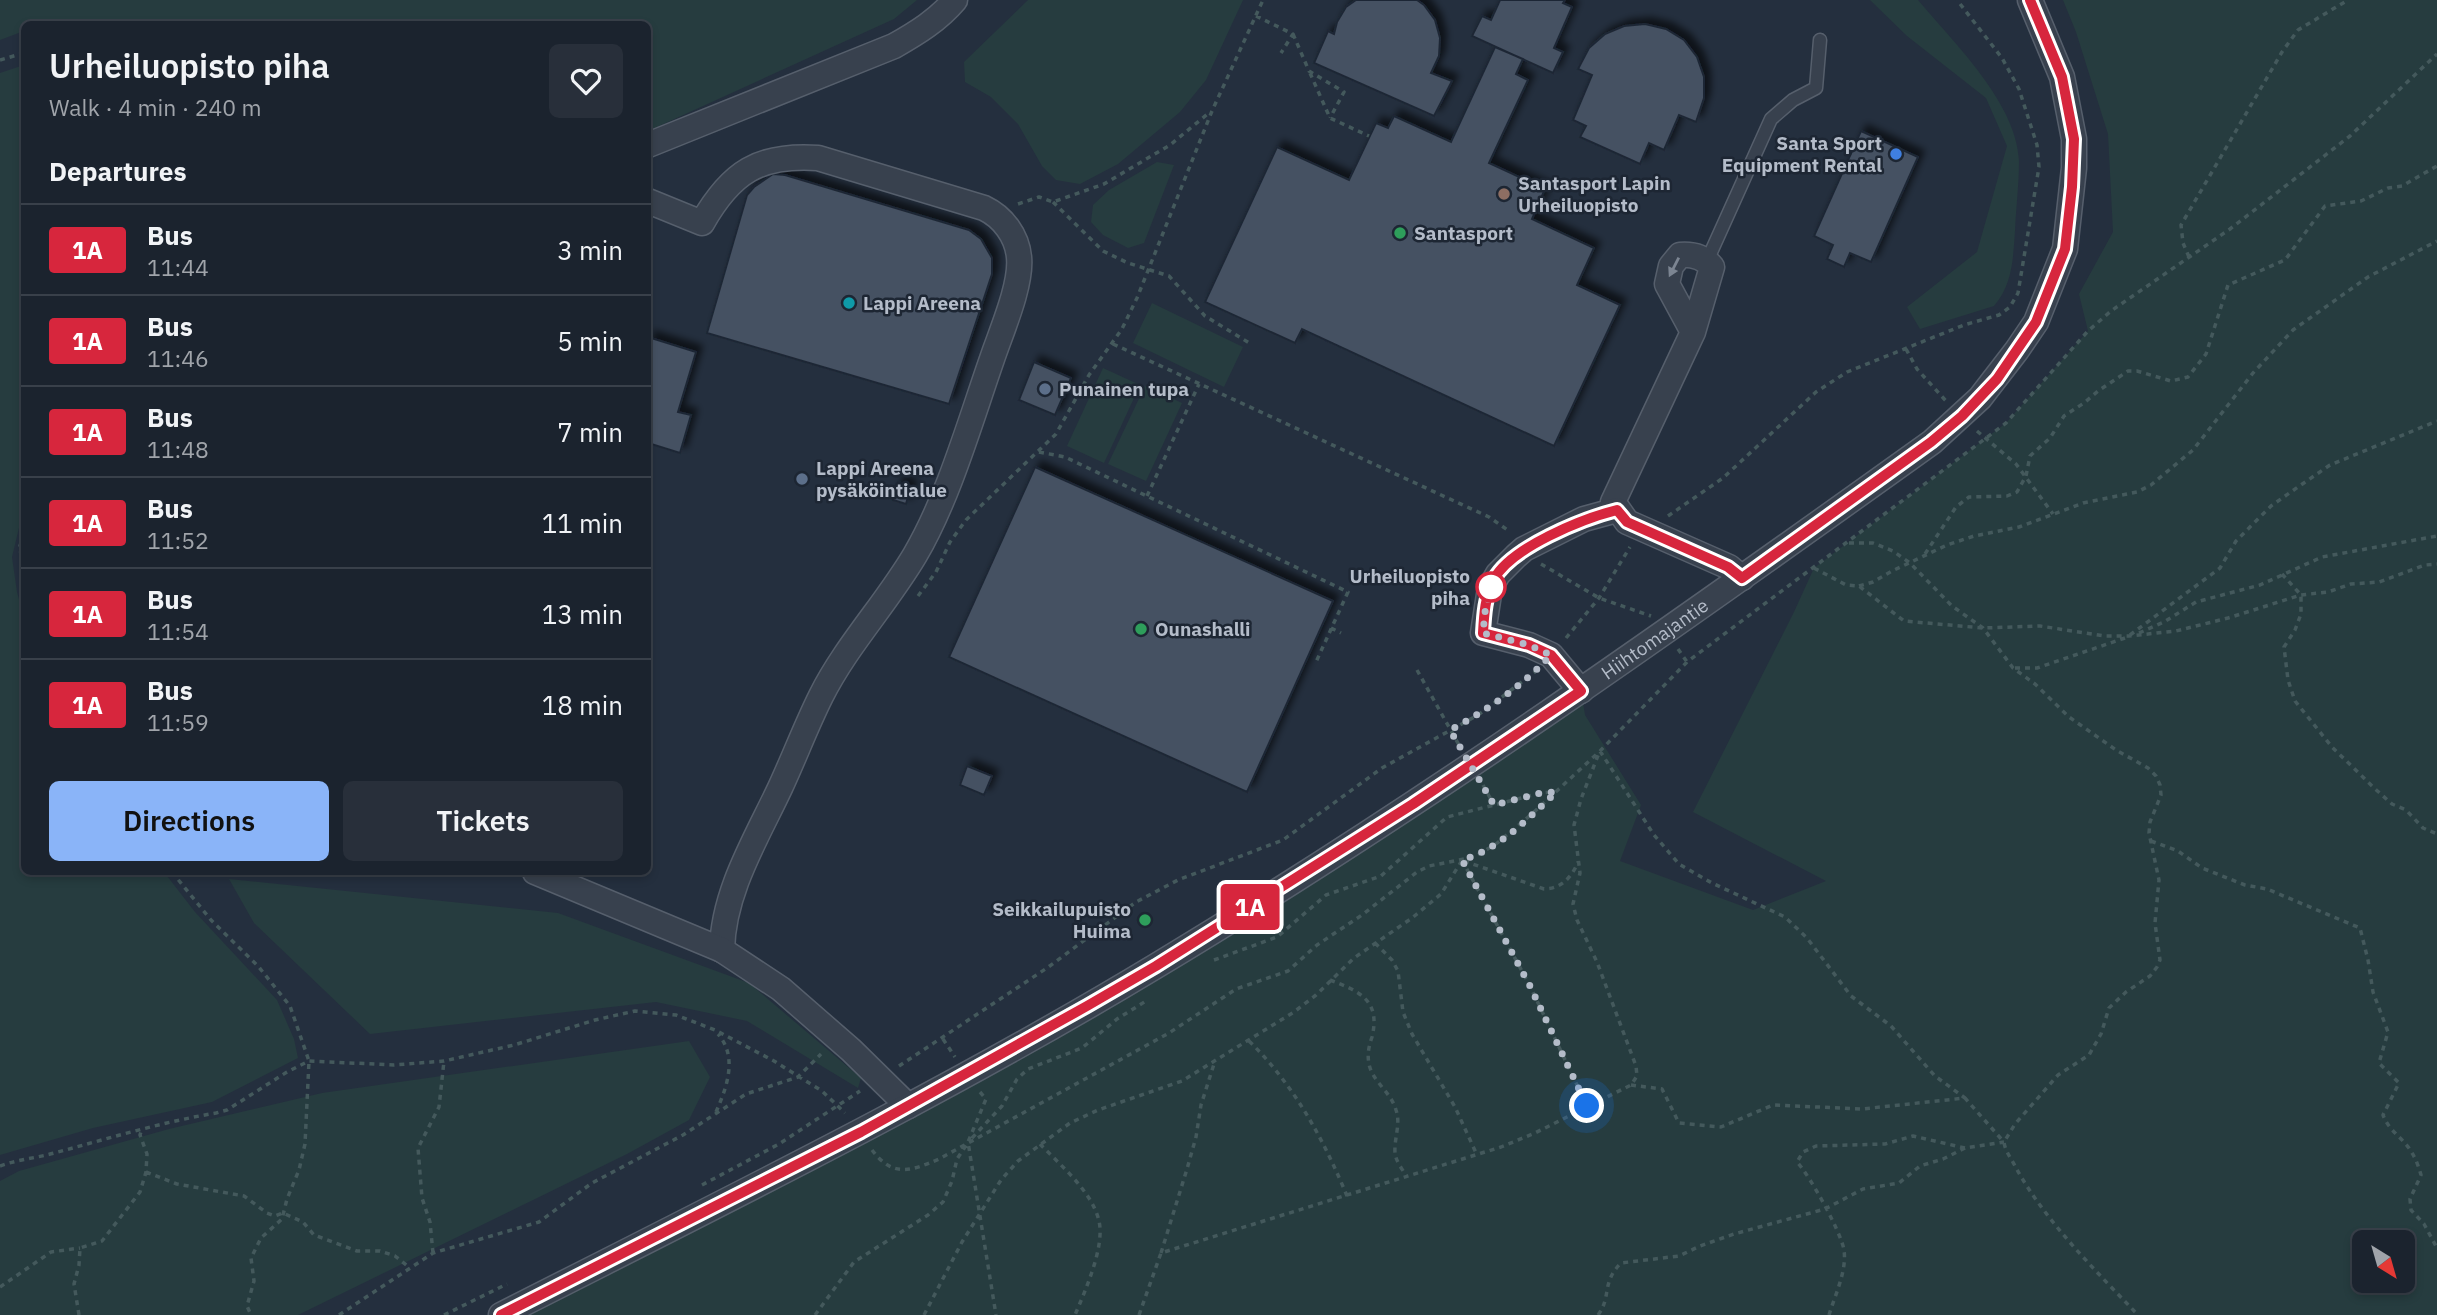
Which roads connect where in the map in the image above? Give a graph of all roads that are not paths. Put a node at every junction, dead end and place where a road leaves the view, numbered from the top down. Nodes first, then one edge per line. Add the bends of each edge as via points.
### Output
1 (955, 0) edge
2 (2030, 0) edge
3 (1820, 40) dead end
4 (651, 144) edge
5 (651, 202) edge
6 (1707, 261) junction
7 (1693, 332) junction
8 (1617, 510) junction
9 (1742, 578) junction
10 (1581, 691) junction
11 (543, 875) edge
12 (722, 950) junction
13 (908, 1106) junction
14 (501, 1315) edge

1 - 4 street via 894,46
2 - 9 street, Hiihtomajantie via 2062,77 2074,139 2065,249 2036,322 1997,379 1962,416
3 - 6 lane via 1816,88 1771,119
5 - 12 street via 702,222 716,198 737,177 773,159 818,158 984,208 998,215 1012,233 1019,258 1003,327 928,531 822,695 729,900
6 - 7 street via 1712,267
6 -> 7 street via 1680,255 1671,266 1667,284
7 - 8 street via 1613,502
8 - 9 street via 1627,522 1728,567
8 - 10 street via 1584,519 1524,549 1495,578 1488,595 1483,633 1551,655
9 - 10 street, Hiihtomajantie
10 - 13 street, Hiihtomajantie via 1402,812 1156,966
11 - 12 street
12 - 13 street via 781,989
13 - 14 street, Hiihtomajantie

